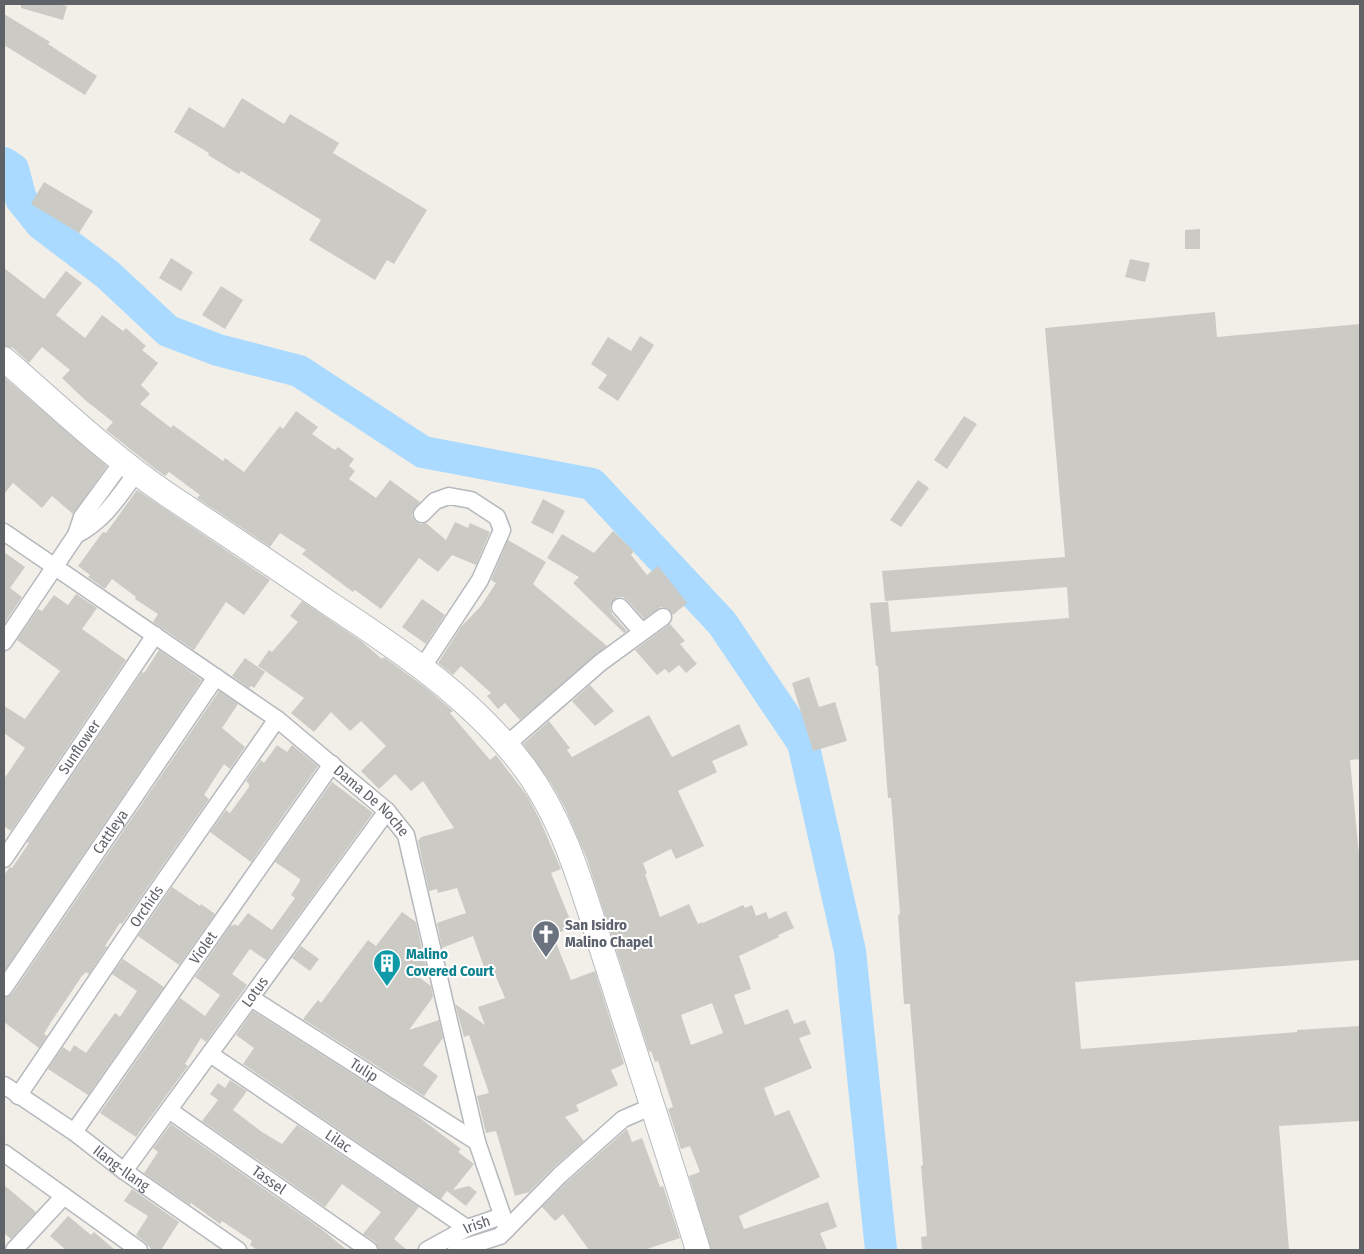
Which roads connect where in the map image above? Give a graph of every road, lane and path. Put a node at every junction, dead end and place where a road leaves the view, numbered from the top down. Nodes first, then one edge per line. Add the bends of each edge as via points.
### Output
1 (4, 359) edge
2 (123, 476) junction
3 (422, 514) dead end
4 (4, 532) edge
5 (55, 566) junction
6 (620, 607) dead end
7 (663, 617) dead end
8 (642, 632) junction
9 (155, 635) junction
10 (4, 642) edge
11 (422, 668) junction
12 (216, 677) junction
13 (276, 719) junction
14 (505, 746) junction
15 (332, 764) junction
16 (387, 811) junction
17 (4, 859) edge
18 (4, 988) edge
19 (250, 998) junction
20 (210, 1054) junction
21 (4, 1086) edge
22 (18, 1096) junction
23 (653, 1106) junction
24 (169, 1110) junction
25 (74, 1132) junction
26 (477, 1142) junction
27 (4, 1153) edge
28 (124, 1171) junction
29 (64, 1196) junction
30 (503, 1227) junction
31 (467, 1228) junction
32 (132, 1248) edge
33 (14, 1250) edge
34 (238, 1250) edge
35 (369, 1250) edge
36 (427, 1250) edge
37 (456, 1250) edge
38 (490, 1250) edge
39 (698, 1250) edge

1 - 2 street
2 - 5 street via 92,527 76,535
2 - 11 street via 165,492
3 - 11 street via 435,501 449,496 471,500 497,517 502,530 480,580
4 - 5 street, Dama De Noche
5 - 9 street, Dama De Noche
5 - 10 street
6 - 8 street
7 - 8 street
8 - 14 street via 600,663
9 - 12 street, Dama De Noche
9 - 17 street, Sunflower
11 - 14 street via 464,703
12 - 13 street, Dama De Noche
12 - 18 street, Cattleya
13 - 15 street, Dama De Noche
13 - 22 street, Orchids
14 - 23 street via 523,766 556,820 577,874
15 - 16 street, Dama De Noche
15 - 25 street, Violet
16 - 19 street, Lotus
16 - 26 street, Dama De Noche via 406,835
19 - 20 street, Lotus
19 - 26 street, Tulip
20 - 24 street, Lotus
20 - 31 street, Lilac
21 - 22 street, Ilang-Ilang
22 - 25 street, Ilang-Ilang
23 - 30 street via 623,1119
23 - 39 street
24 - 28 street, Lotus
24 - 35 street, Tassel
25 - 28 street, Ilang-Ilang
26 - 30 street, Dama De Noche
27 - 29 street
28 - 34 street, Ilang-Ilang
29 - 32 street
29 - 33 street
30 - 31 street, Irish
30 - 37 street
30 - 38 street
31 - 36 street, Irish

